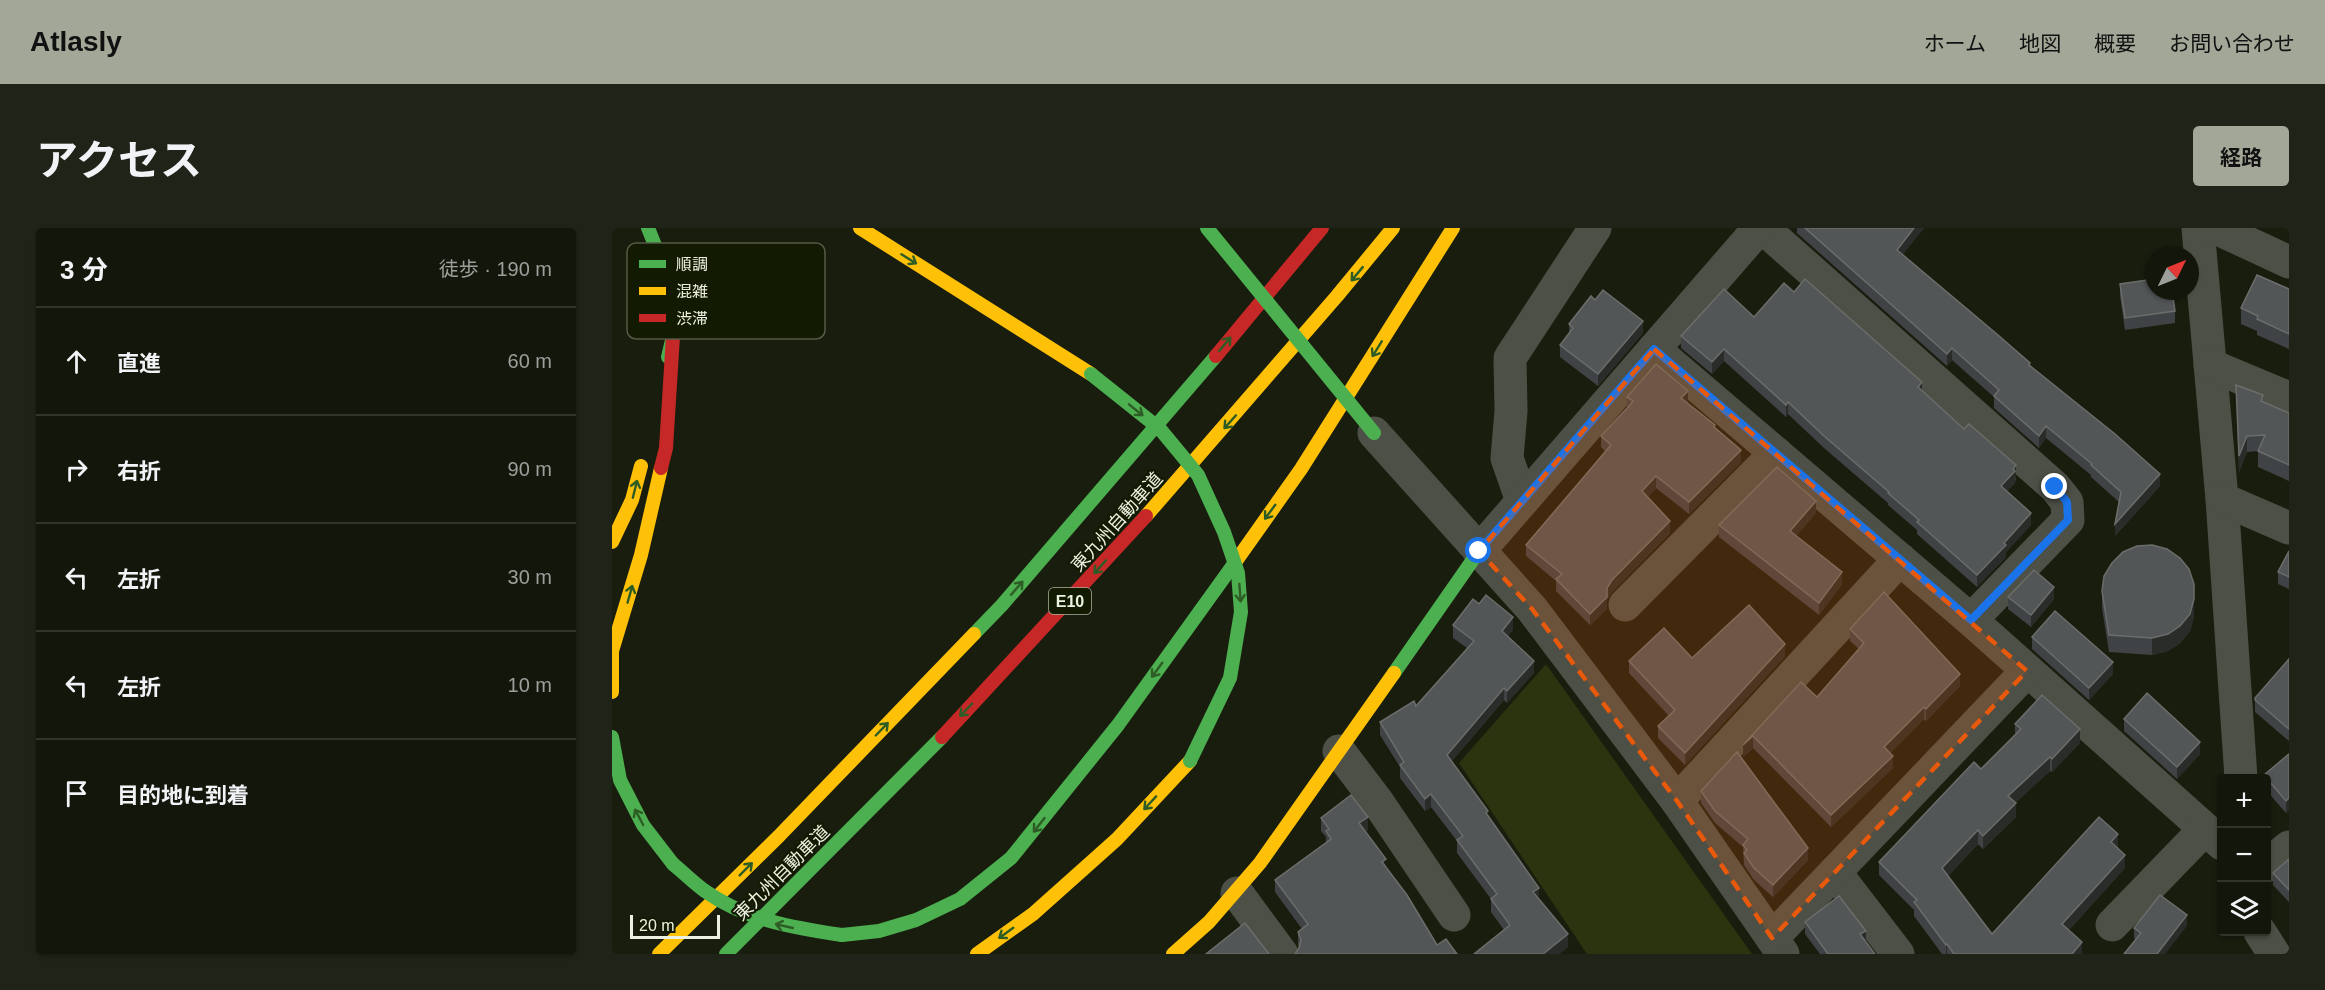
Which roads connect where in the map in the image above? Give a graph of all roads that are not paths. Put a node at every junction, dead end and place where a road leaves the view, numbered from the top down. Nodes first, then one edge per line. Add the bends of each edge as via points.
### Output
1 (648, 228) edge
2 (860, 228) edge
3 (1207, 228) edge
4 (1322, 228) edge
5 (1393, 228) edge
6 (1453, 228) edge
7 (1595, 228) edge
8 (1761, 228) edge
9 (2198, 228) edge
10 (2216, 228) edge
11 (654, 243) edge
12 (2289, 262) edge
13 (672, 339) edge
14 (673, 339) edge
15 (1654, 349) junction
16 (2210, 365) junction
17 (2289, 398) edge
18 (655, 409) dead end
19 (1374, 432) joint
20 (645, 450) dead end
21 (1776, 453) junction
22 (2222, 499) junction
23 (1522, 501) junction
24 (2289, 528) edge
25 (612, 542) edge
26 (1479, 551) junction
27 (1900, 559) junction
28 (1625, 605) dead end
29 (1971, 620) junction
30 (2027, 671) junction
31 (612, 692) edge
32 (612, 737) edge
33 (1339, 751) junction
34 (2241, 774) edge
35 (1677, 801) junction
36 (2213, 837) edge
37 (2289, 847) edge
38 (2271, 862) edge
39 (1835, 872) junction
40 (1237, 893) junction
41 (1454, 915) dead end
42 (2112, 925) dead end
43 (2263, 936) edge
44 (1777, 946) edge
45 (659, 954) edge
46 (726, 954) edge
47 (977, 954) edge
48 (1173, 954) edge
49 (1282, 954) edge
50 (1898, 954) edge
51 (2274, 954) edge

1 - 11 main road
2 -> 47 main road, bridge via 1090,374 1160,429 1198,475 1238,573 1241,612 1230,678 1191,761 1117,839 1033,914
3 - 19 main road, bridge
45 -> 4 main road, 東九州自動車道 / E10 via 780,836 1002,605
5 -> 46 main road, 東九州自動車道 / E10 via 1237,414 1060,611 849,832
6 -> 32 main road, bridge via 1301,469 1118,725 1011,858 960,899 916,920 879,931 842,934 758,920 709,894 673,864 643,825 620,780
7 - 23 street via 1510,358 1508,458
8 - 15 street
8 - 29 street via 2055,487 2067,502 2068,520
9 - 16 street
10 - 12 street
13 - 18 main road
31 -> 14 main road via 612,651 641,555 666,448
15 - 21 street
15 - 23 street
16 - 17 street
16 - 22 street
19 - 26 street
25 -> 20 main road via 632,500
21 - 27 street
21 - 28 street
22 - 24 street
22 - 34 street
23 - 26 street
26 - 33 main road
26 - 35 street via 1532,609
27 - 29 street
27 - 35 street
29 - 30 street
30 - 36 street
30 - 39 street
33 - 40 main road
33 - 41 street
35 - 44 street
36 - 42 street
37 - 38 street
39 - 44 street
39 - 50 street
40 - 48 main road
40 - 49 street
43 - 51 street

